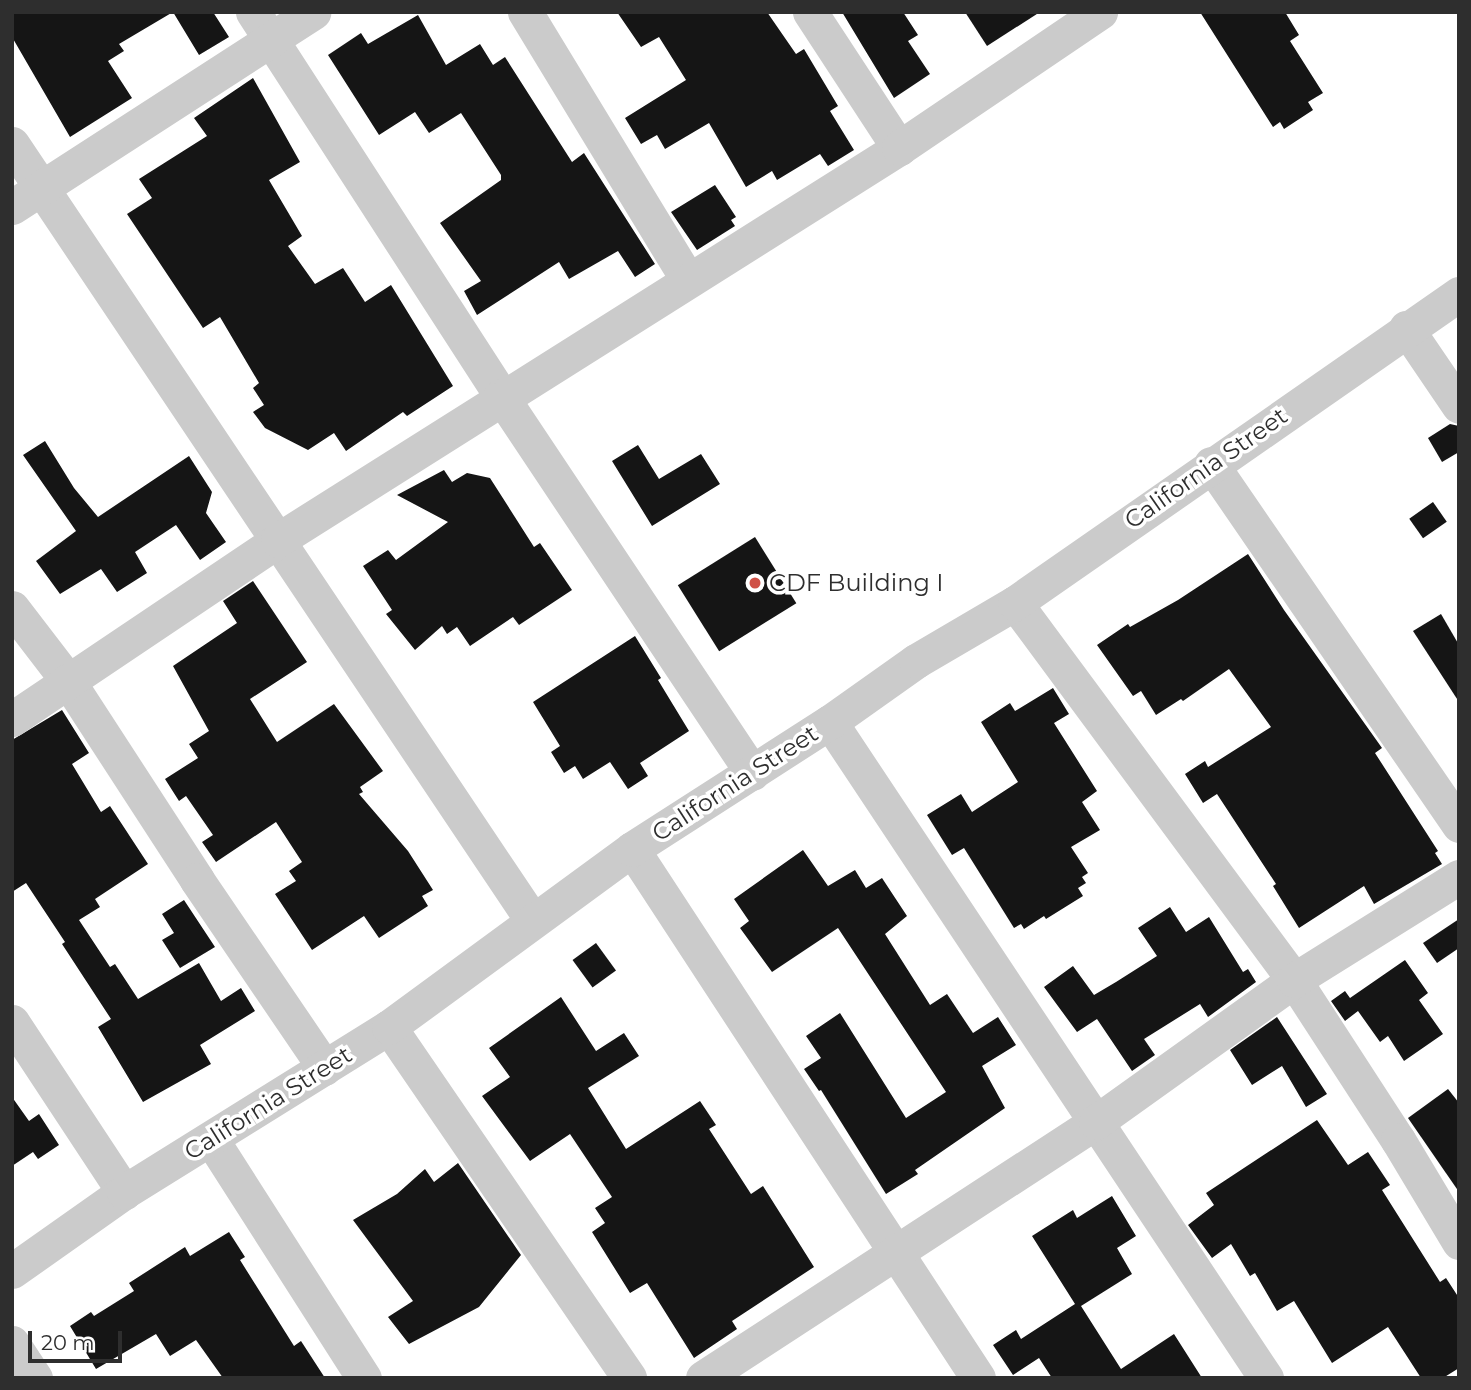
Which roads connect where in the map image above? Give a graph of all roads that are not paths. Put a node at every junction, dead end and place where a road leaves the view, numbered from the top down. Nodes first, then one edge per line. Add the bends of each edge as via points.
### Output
1 (253, 12) edge
2 (314, 12) edge
3 (525, 12) edge
4 (810, 12) edge
5 (1089, 15) edge
6 (272, 41) junction
7 (12, 144) edge
8 (899, 148) junction
9 (41, 188) junction
10 (12, 207) edge
11 (687, 278) junction
12 (1459, 294) edge
13 (1406, 328) junction
14 (501, 397) junction
15 (1459, 406) edge
16 (1211, 464) junction
17 (278, 540) junction
18 (1015, 603) junction
19 (12, 608) edge
20 (68, 681) junction
21 (12, 719) edge
22 (830, 722) junction
23 (752, 773) junction
24 (1459, 825) edge
25 (632, 849) junction
26 (1459, 877) edge
27 (532, 920) junction
28 (1294, 980) junction
29 (12, 1022) edge
30 (389, 1027) junction
31 (325, 1068) junction
32 (1096, 1122) junction
33 (211, 1139) junction
34 (124, 1192) junction
35 (1459, 1242) edge
36 (897, 1254) junction
37 (12, 1271) edge
38 (12, 1343) edge
39 (35, 1378) edge
40 (364, 1378) edge
41 (629, 1378) edge
42 (703, 1378) edge
43 (978, 1378) edge
44 (1266, 1378) edge

1 - 6 street
2 - 6 street
3 - 11 street
4 - 8 street
5 - 8 street
6 - 9 street
6 - 14 street
7 - 9 street
8 - 11 street
9 - 10 street
9 - 17 street
11 - 14 street
12 - 13 street, California Street
13 - 15 street
13 - 16 street, California Street
14 - 17 street
14 - 23 street
16 - 18 street, California Street
16 - 24 street
17 - 20 street
17 - 27 street
18 - 22 street, California Street via 916,661
18 - 28 street
19 - 20 street
20 - 21 street
20 - 31 street
22 - 23 street, California Street
22 - 32 street
23 - 25 street, California Street
25 - 27 street, California Street
25 - 36 street
26 - 28 street
27 - 30 street, California Street
28 - 32 street
28 - 35 street
29 - 34 street
30 - 31 street, California Street
30 - 41 street
31 - 33 street, California Street
32 - 36 street
32 - 44 street
33 - 34 street, California Street
33 - 40 street
34 - 37 street, California Street
36 - 42 street
36 - 43 street
38 - 39 street

